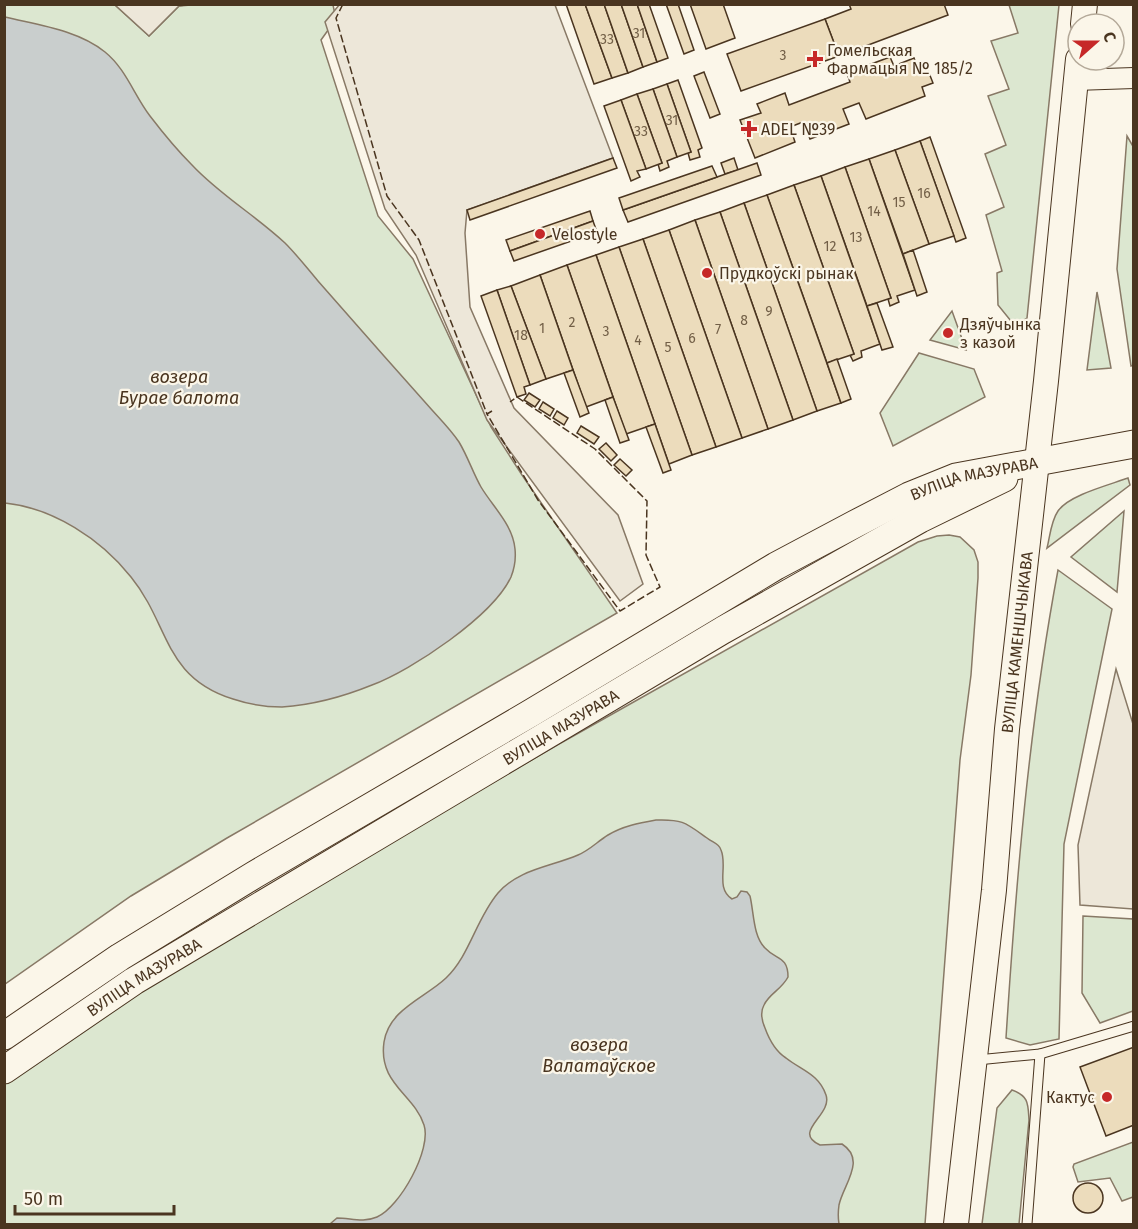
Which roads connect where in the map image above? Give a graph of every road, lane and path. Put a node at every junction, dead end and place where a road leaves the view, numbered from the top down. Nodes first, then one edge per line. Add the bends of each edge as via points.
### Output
1 (1077, 72) edge
2 (1096, 72) edge
3 (1134, 78) edge
4 (1134, 444) edge
5 (1037, 462) junction
6 (1134, 1026) edge
7 (4, 1036) edge
8 (1040, 1054) junction
9 (974, 1060) junction
10 (4, 1070) edge
11 (956, 1224) edge
12 (1027, 1224) edge

1 - 5 street, ВУЛІЦА КАМЕНШЧЫКАВА
2 - 3 street
4 - 5 main road
5 - 7 main road, ВУЛІЦА МАЗУРАВА via 956,477 909,496 776,566 254,875 120,957
5 - 9 street, ВУЛІЦА КАМЕНШЧЫКАВА
5 - 10 main road, ВУЛІЦА МАЗУРАВА via 920,519 723,630 134,981
6 - 8 lane
8 - 9 lane
8 - 12 lane
9 - 11 street, ВУЛІЦА КАМЕНШЧЫКАВА

